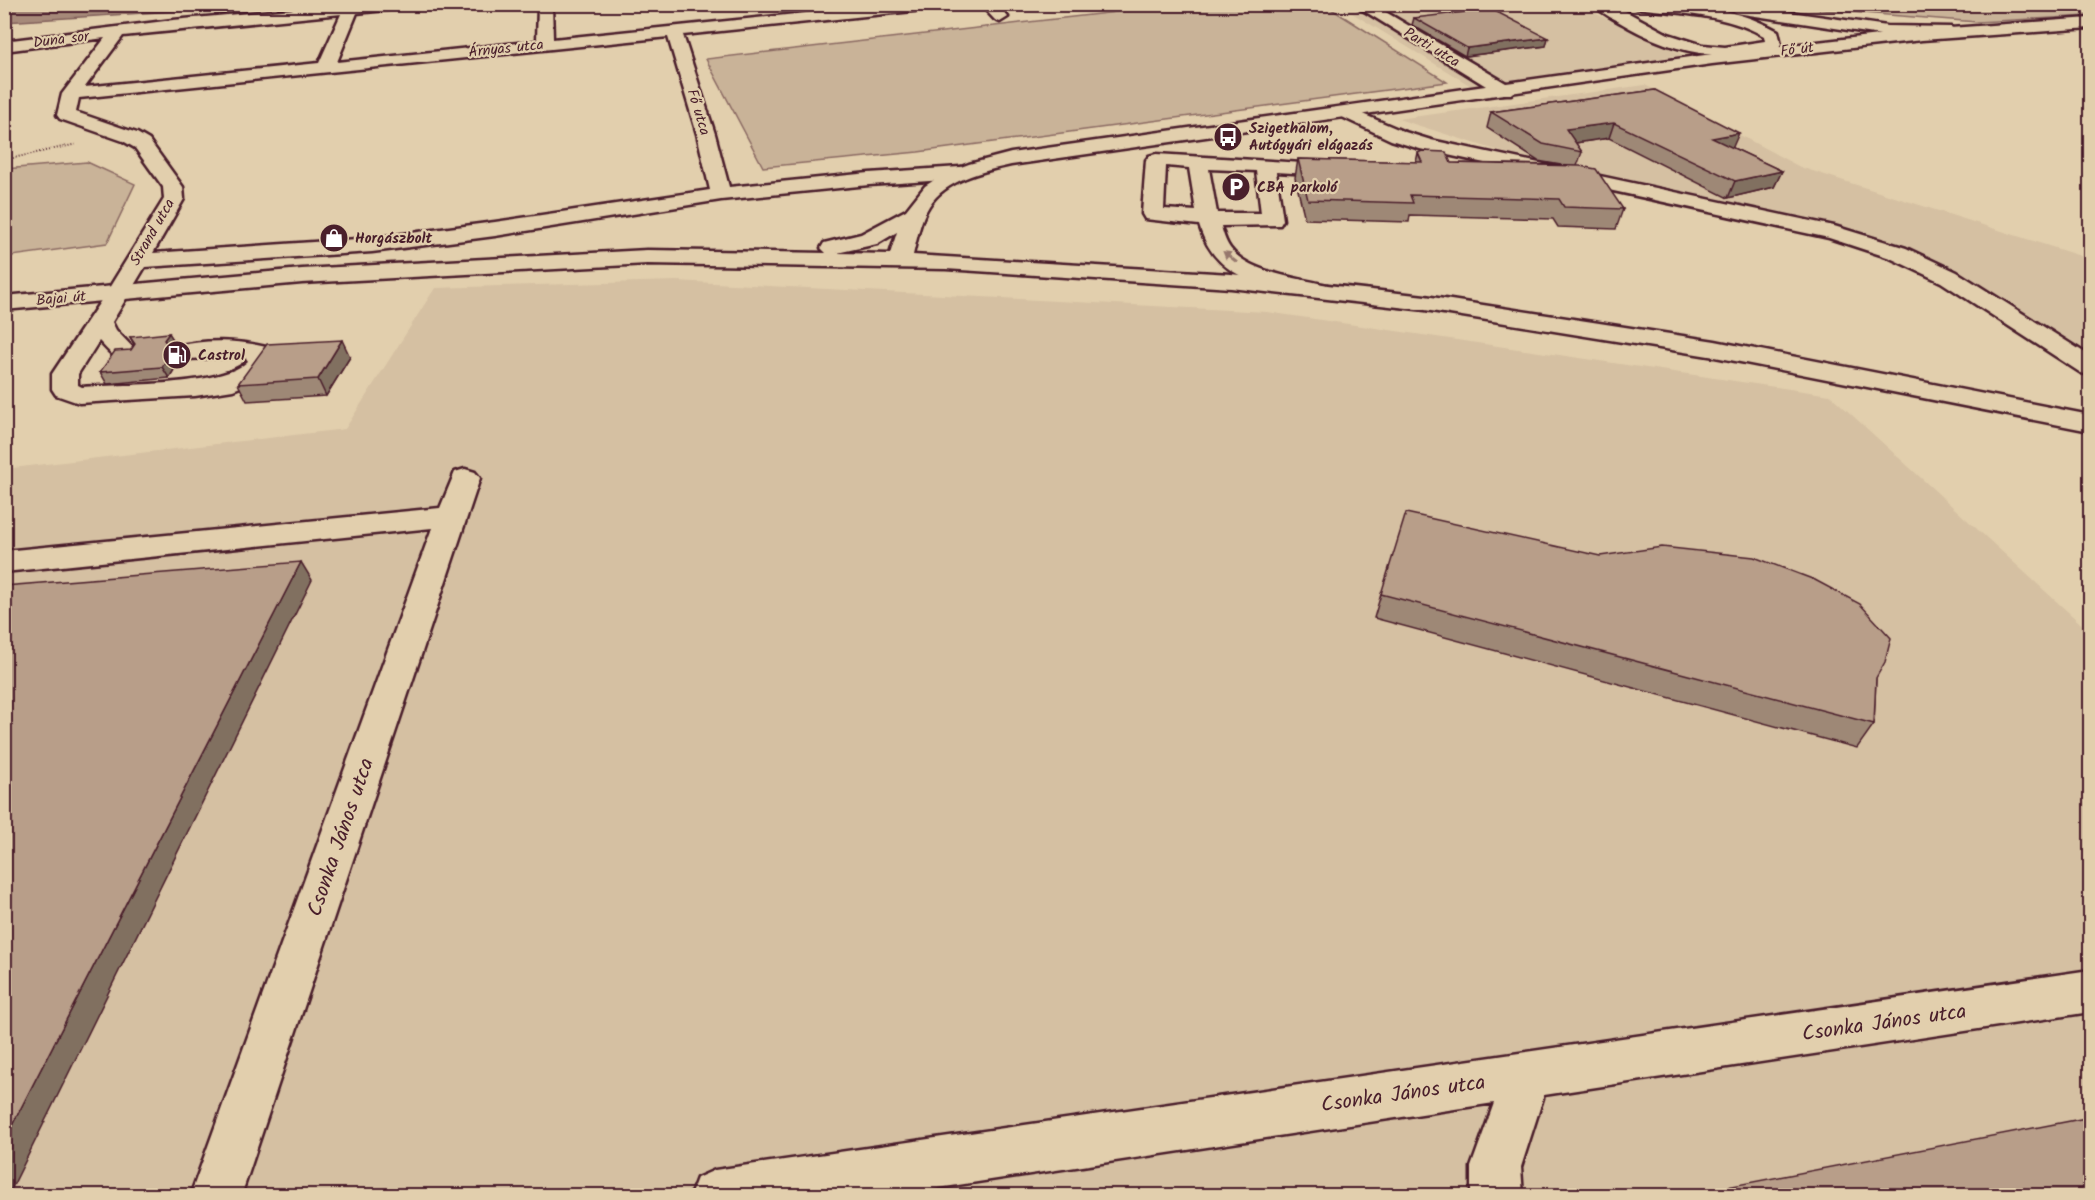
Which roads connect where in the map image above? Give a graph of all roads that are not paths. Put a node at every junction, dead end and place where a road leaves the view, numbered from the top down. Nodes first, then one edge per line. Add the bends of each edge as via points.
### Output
1 (404, 4) edge
2 (545, 4) edge
3 (790, 4) edge
4 (942, 4) edge
5 (987, 4) edge
6 (1360, 4) edge
7 (1600, 4) edge
8 (1637, 4) edge
9 (1700, 4) edge
10 (351, 9) junction
11 (680, 13) dead end
12 (653, 14) dead end
13 (1778, 14) junction
14 (1000, 17) dead end
15 (800, 19) junction
16 (1832, 22) junction
17 (1811, 23) junction
18 (2091, 23) edge
19 (673, 31) junction
20 (118, 32) junction
21 (1960, 32) junction
22 (1869, 41) junction
23 (545, 44) junction
24 (4, 46) edge
25 (1816, 46) junction
26 (326, 67) junction
27 (1505, 90) junction
28 (71, 94) junction
29 (1346, 112) junction
30 (1427, 145) junction
31 (1198, 162) junction
32 (1413, 163) edge
33 (1268, 165) junction
34 (1366, 172) edge
35 (960, 173) junction
36 (721, 194) junction
37 (915, 213) junction
38 (1208, 219) junction
39 (768, 258) junction
40 (900, 260) junction
41 (136, 261) junction
42 (1036, 267) junction
43 (118, 293) junction
44 (1344, 296) junction
45 (4, 303) edge
46 (99, 321) junction
47 (186, 351) dead end
48 (127, 355) edge
49 (2091, 367) edge
50 (2091, 423) edge
51 (465, 478) dead end
52 (452, 516) junction
53 (4, 562) edge
54 (2091, 991) edge
55 (1527, 1075) junction
56 (215, 1196) edge
57 (715, 1196) edge
58 (1497, 1196) edge

1 - 10 street, Duna sor
2 - 23 street
3 - 15 street
4 - 15 street, Árnyas utca
5 - 14 street
6 - 27 street, Parti utca
7 - 8 street via 1662,39 1693,49 1754,49 1773,44 1772,34 1758,24 1729,16
9 - 13 street
10 - 20 street, Duna sor
10 - 26 street
11 - 19 street, Fő utca
12 - 19 street, Fő utca
13 - 16 street
13 - 17 street
15 - 19 street, Árnyas utca
16 - 21 street via 1887,31
16 - 22 street via 1858,30
17 - 22 street
17 - 25 street via 1827,38 1826,43
18 - 21 street, Fő út
19 - 23 street, Árnyas utca
19 - 36 street, Fő utca
20 - 24 street, Duna sor
20 - 28 street
21 - 22 street, Fő út
22 - 25 street, Fő út
23 - 26 street, Árnyas utca
25 - 27 street, Fő út
26 - 28 street, Árnyas utca
27 - 29 street, Fő út
28 - 41 street, Strand utca via 66,115 141,144 173,187 174,199
29 - 30 street
29 - 35 street, Fő út via 1011,159
30 - 32 street
30 - 49 street via 1834,233 1898,253 1949,277
31 - 33 street
31 - 38 street
31 - 38 street via 1156,160 1153,213
33 - 34 street
33 - 38 street via 1272,220
35 - 36 street
35 - 37 street via 933,190
36 - 41 street via 372,245
37 - 39 street via 869,239
37 - 40 street
37 - 42 street via 916,224 929,240 966,254
44 -> 38 street via 1244,267 1223,254
39 - 40 street
39 - 43 street, Bajai út via 647,257 492,264
40 - 42 street
41 - 43 street, Strand utca
42 - 44 street via 1231,281
43 - 45 street, Bajai út
43 - 46 street, Strand utca
44 - 50 street via 1425,303 1681,343
46 - 47 street, Strand utca via 64,374 64,389 79,395 195,388 233,382 251,373 261,362 257,352 241,349
46 - 48 street
51 - 52 street, Csonka János utca
52 - 53 street
52 - 56 street, Csonka János utca
54 - 55 street, Csonka János utca
55 - 57 street, Csonka János utca
55 - 58 street via 1496,1167

